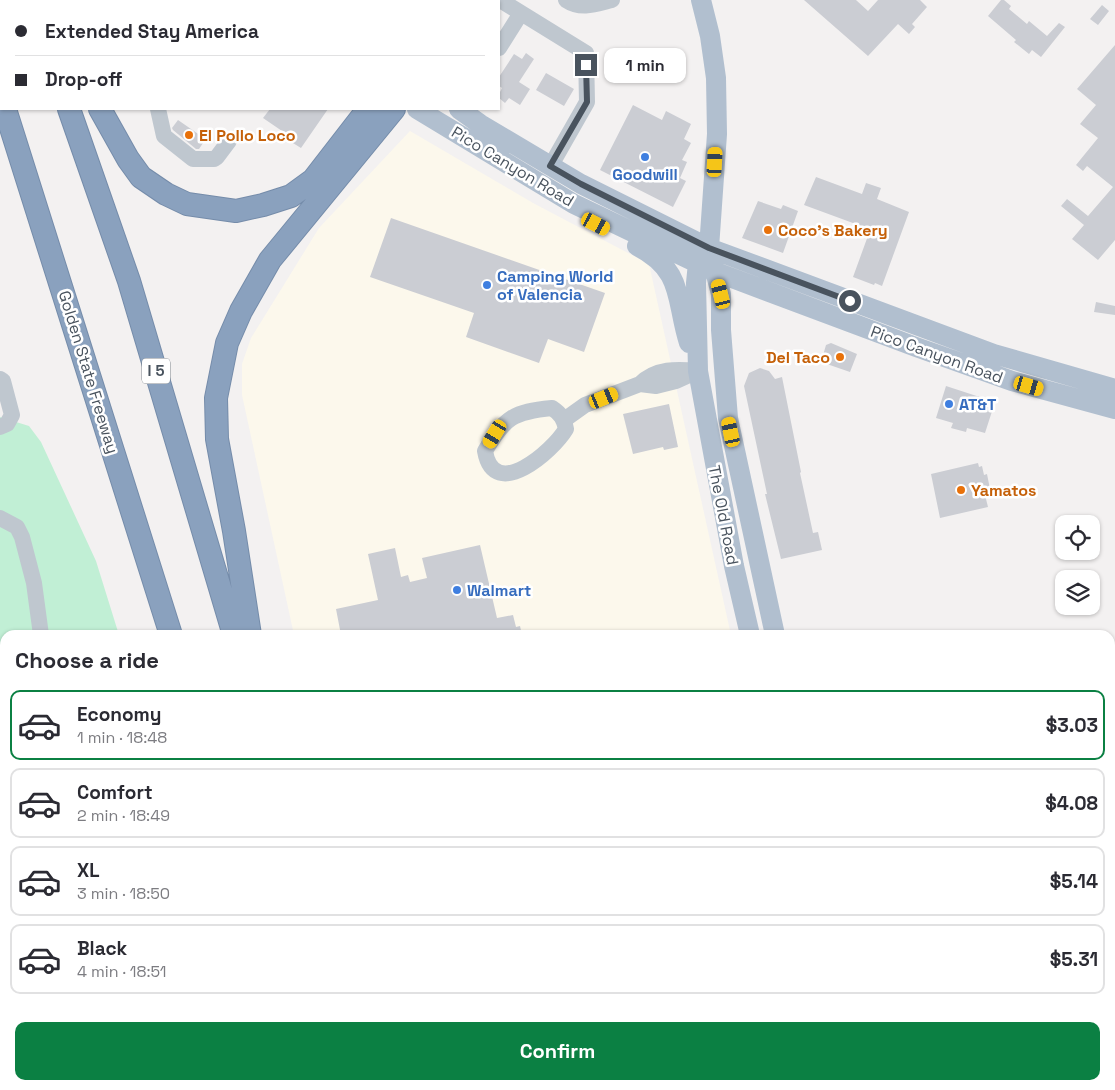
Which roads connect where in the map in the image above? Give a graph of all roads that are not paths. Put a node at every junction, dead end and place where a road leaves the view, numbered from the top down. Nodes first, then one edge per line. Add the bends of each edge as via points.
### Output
1 (500, 0) edge
2 (566, 0) edge
3 (612, 0) edge
4 (701, 0) edge
5 (521, 13) junction
6 (501, 38) edge
7 (5, 110) edge
8 (69, 110) edge
9 (101, 110) edge
10 (158, 110) edge
11 (367, 110) edge
12 (393, 110) edge
13 (419, 110) edge
14 (460, 110) edge
15 (0, 121) edge
16 (229, 141) dead end
17 (21, 155) junction
18 (550, 166) junction
19 (574, 204) junction
20 (708, 261) junction
21 (698, 371) junction
22 (0, 379) edge
23 (1115, 389) edge
24 (1115, 409) edge
25 (564, 420) junction
26 (0, 427) edge
27 (0, 518) edge
28 (40, 630) edge
29 (169, 630) edge
30 (233, 630) edge
31 (249, 630) edge
32 (749, 630) edge
33 (774, 630) edge

1 - 5 lane
2 - 3 lane via 583,6
4 - 20 main road, The Old Road via 712,50 717,107
5 - 6 lane
5 - 18 lane via 586,52 587,102
7 - 17 highway, Golden State Freeway
8 - 30 highway, I 5 via 129,281
9 - 11 highway via 141,177 187,204 236,211 291,196 313,180
10 - 16 lane via 164,136 193,159 214,160
12 - 31 highway via 270,260 228,343 216,398 218,439
13 - 19 main road, Pico Canyon Road
14 - 18 main road, Pico Canyon Road
15 - 17 highway
17 - 29 highway, Golden State Freeway
18 - 20 main road, Pico Canyon Road
19 - 20 main road, Pico Canyon Road
19 - 21 main road via 587,220 656,256 664,265 676,286 685,331
20 - 21 main road, The Old Road via 696,285
20 - 23 main road, Pico Canyon Road via 994,354
20 - 24 main road, Pico Canyon Road via 916,347 1012,381
20 - 33 main road, The Old Road via 721,294 728,418
21 - 25 lane via 672,369 648,376 640,384 585,405
21 - 32 main road, The Old Road
22 - 26 lane via 12,415 7,424
25 - 25 lane via 552,408 529,410 513,416 495,434 485,451 486,460 498,472 516,472 559,441 566,429
27 - 28 lane via 16,527 22,537 34,583

